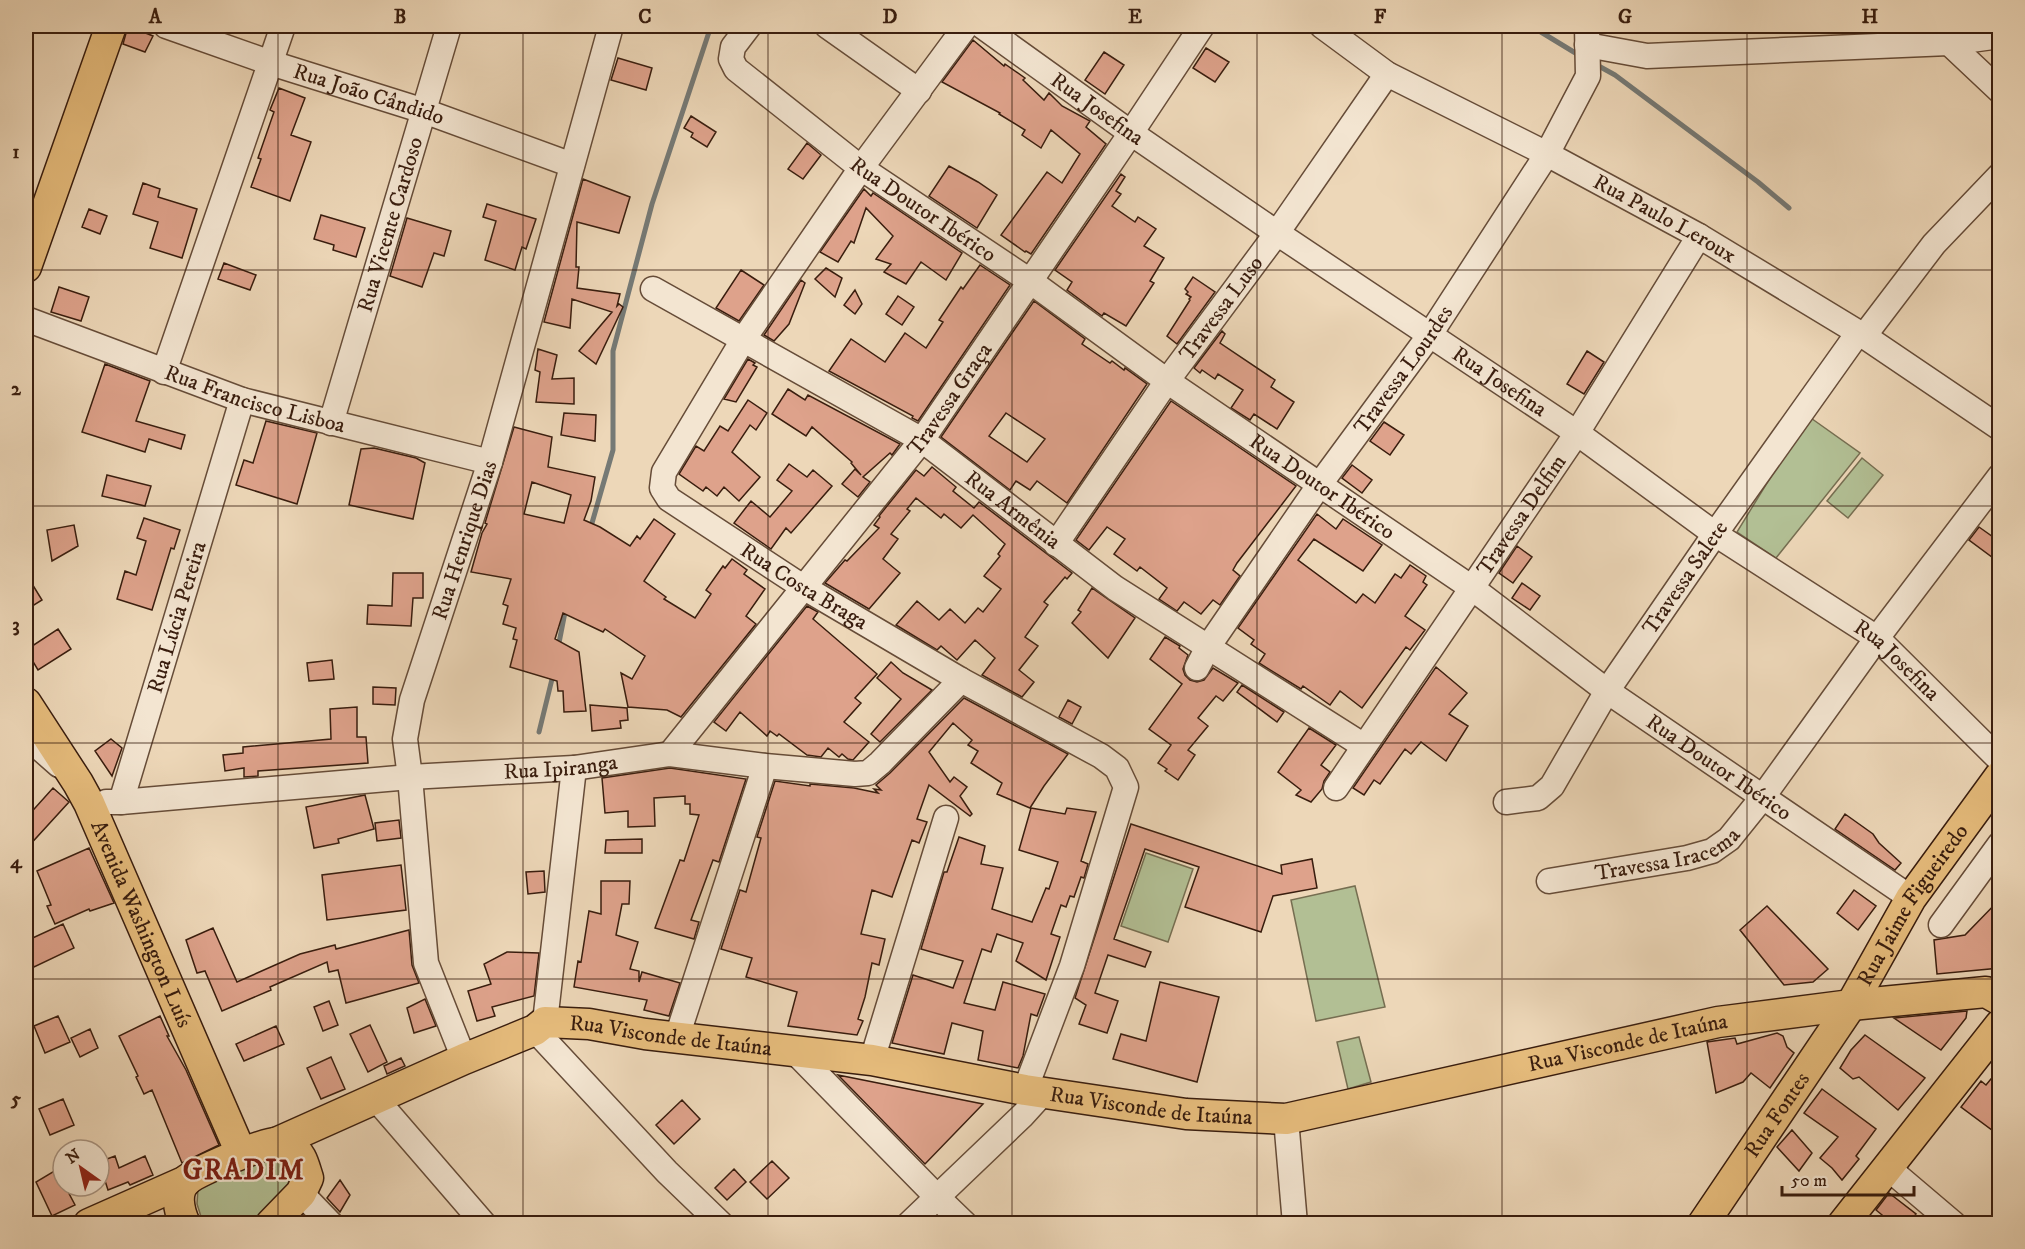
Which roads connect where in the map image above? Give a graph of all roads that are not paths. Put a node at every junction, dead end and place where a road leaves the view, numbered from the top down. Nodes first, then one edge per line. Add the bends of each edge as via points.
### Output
1 (111, 26) edge
2 (166, 26) edge
3 (283, 26) edge
4 (448, 26) edge
5 (611, 26) edge
6 (749, 26) edge
7 (827, 26) edge
8 (966, 26) edge
9 (982, 26) edge
10 (1202, 26) edge
11 (1322, 26) edge
12 (2000, 36) edge
13 (1949, 43) junction
14 (1588, 52) edge
15 (271, 63) junction
16 (1387, 74) junction
17 (919, 91) junction
18 (2000, 91) edge
19 (424, 111) junction
20 (1131, 133) junction
21 (1547, 154) junction
22 (573, 165) junction
23 (861, 168) junction
24 (2000, 175) edge
25 (1277, 233) junction
26 (1699, 236) junction
27 (26, 267) edge
28 (1029, 281) junction
29 (653, 289) dead end
30 (26, 319) edge
31 (1861, 334) junction
32 (1429, 336) junction
33 (743, 340) junction
34 (164, 372) junction
35 (1167, 381) junction
36 (242, 400) junction
37 (331, 423) junction
38 (2000, 428) edge
39 (1576, 433) junction
40 (922, 440) junction
41 (490, 462) junction
42 (2000, 476) edge
43 (1320, 484) junction
44 (1715, 534) junction
45 (1056, 544) junction
46 (803, 587) junction
47 (1472, 588) junction
48 (1877, 638) junction
49 (1202, 657) junction
50 (961, 680) junction
51 (1607, 691) junction
52 (26, 703) edge
53 (26, 736) edge
54 (1364, 746) junction
55 (669, 754) junction
56 (2000, 760) edge
57 (765, 766) junction
58 (574, 768) junction
59 (2000, 776) edge
60 (410, 777) junction
61 (1336, 788) dead end
62 (84, 793) junction
63 (1762, 798) junction
64 (121, 802) junction
65 (1506, 802) dead end
66 (946, 818) dead end
67 (2000, 844) edge
68 (1549, 881) dead end
69 (1911, 898) junction
70 (1941, 925) dead end
71 (2000, 1000) edge
72 (1851, 1005) junction
73 (2000, 1025) edge
74 (540, 1026) junction
75 (677, 1037) junction
76 (794, 1051) junction
77 (464, 1059) junction
78 (872, 1060) junction
79 (1034, 1092) junction
80 (376, 1099) junction
81 (1286, 1119) junction
82 (316, 1125) junction
83 (276, 1143) junction
84 (241, 1154) junction
85 (1887, 1168) junction
86 (186, 1181) junction
87 (304, 1186) junction
88 (937, 1197) junction
89 (101, 1218) edge
90 (171, 1224) edge
91 (185, 1224) edge
92 (271, 1224) edge
93 (331, 1224) edge
94 (484, 1224) edge
95 (721, 1224) edge
96 (909, 1224) edge
97 (965, 1224) edge
98 (1295, 1224) edge
99 (1703, 1224) edge
100 (1843, 1224) edge
101 (1954, 1224) edge

1 - 27 main road
2 - 15 street, Rua João Cândido
3 - 15 street
4 - 19 street, Rua Vicente Cardoso
5 - 22 street, Rua Henrique Dias
6 - 23 street, Rua Doutor Ibérico via 733,47 730,59 736,69
7 - 17 street
8 - 17 street, Rua Costa Braga
9 - 20 street, Rua Josefina
10 - 20 street, Travessa Graça
11 - 16 street, Rua Paulo Leroux
12 - 13 street
13 - 14 street via 1647,56
13 - 18 street
14 - 21 street, Travessa Lourdes
15 - 19 street, Rua João Cândido
15 - 34 street
16 - 21 street, Rua Paulo Leroux
16 - 25 street, Travessa Luso
17 - 23 street, Rua Costa Braga
19 - 22 street, Rua João Cândido
19 - 37 street, Rua Vicente Cardoso
20 - 25 street, Rua Josefina
20 - 28 street, Travessa Graça
21 - 26 street, Rua Paulo Leroux
21 - 32 street, Travessa Lourdes
22 - 41 street, Rua Henrique Dias
23 - 28 street, Rua Doutor Ibérico
23 - 33 street, Rua Costa Braga
24 - 31 street, Travessa Salete via 1934,243
25 - 32 street, Rua Josefina
25 - 35 street, Travessa Luso
26 - 31 street, Rua Paulo Leroux
26 - 39 street, Travessa Delfim
28 - 35 street, Rua Doutor Ibérico
28 - 40 street, Travessa Graça
29 - 33 street, Rua Armênia
30 - 34 street, Rua Francisco Lisboa
31 - 38 street, Rua Paulo Leroux
31 - 44 street, Travessa Salete
32 - 39 street, Rua Josefina
32 - 43 street, Travessa Lourdes
33 - 40 street, Rua Armênia
33 - 46 street, Rua Costa Braga via 664,472 662,488 669,499
34 - 36 street, Rua Francisco Lisboa
35 - 43 street, Rua Doutor Ibérico
35 - 45 street, Travessa Luso
36 - 37 street, Rua Francisco Lisboa
36 - 64 street, Rua Lúcia Pereira
37 - 41 street, Rua Francisco Lisboa
39 - 44 street, Rua Josefina
39 - 47 street, Travessa Delfim
40 - 45 street, Rua Armênia
40 - 46 street, Travessa Graça
41 - 60 street, Rua Henrique Dias via 412,700 405,739
42 - 48 street, Travessa Iracema
43 - 47 street, Rua Doutor Ibérico
43 - 49 street, Travessa Lourdes
44 - 48 street, Rua Josefina
44 - 51 street, Travessa Salete
45 - 49 street, Rua Armênia
46 - 50 street, Rua Costa Braga
46 - 55 street, Travessa Graça
47 - 51 street, Rua Doutor Ibérico
47 - 54 street, Travessa Delfim
48 - 56 street, Rua Josefina
48 - 63 street, Travessa Iracema
49 - 54 street, Rua Armênia
50 - 57 street, Rua Ipiranga via 868,773
50 - 79 street, Rua Costa Braga via 1101,756 1117,768 1126,787
51 - 63 street, Rua Doutor Ibérico
51 - 65 street, Travessa Salete via 1552,786 1538,798
52 - 62 main road, Avenida Washington Luís
53 - 62 street
54 - 61 street, Travessa Delfim
55 - 57 street, Rua Ipiranga
55 - 58 street, Rua Ipiranga
57 - 75 street
58 - 60 street, Rua Ipiranga
58 - 74 street
59 - 69 main road, Rua Jaime Figueiredo
60 - 64 street, Rua Ipiranga
60 - 77 street, Rua Henrique Dias via 426,963
62 - 64 street
62 - 84 main road, Avenida Washington Luís
63 - 68 street, Travessa Iracema via 1729,839 1712,851
63 - 69 street, Rua Doutor Ibérico
66 - 78 street
67 - 70 street
69 - 72 main road, Rua Jaime Figueiredo
71 - 72 main road, Rua Visconde de Itaúna via 1986,992
72 - 81 main road, Rua Visconde de Itaúna via 1719,1022
72 - 99 main road, Rua Fontes
73 - 85 main road
74 - 75 main road, Rua Visconde de Itaúna via 589,1024
74 - 77 main road, Rua Visconde de Itaúna
74 - 95 street via 667,1172
75 - 76 main road, Rua Visconde de Itaúna
76 - 78 main road, Rua Visconde de Itaúna
76 - 88 street
77 - 80 main road, Rua Visconde de Itaúna
78 - 79 main road, Rua Visconde de Itaúna
79 - 81 main road, Rua Visconde de Itaúna via 1186,1114
79 - 88 street via 1023,1115
80 - 82 main road, Rua Visconde de Itaúna
80 - 94 street
81 - 98 street
82 - 83 main road, Rua Visconde de Itaúna
82 - 87 main road via 316,1156
83 - 84 main road, Rua Visconde de Itaúna
83 - 87 main road via 291,1147 300,1155
84 - 86 main road, Rua Visconde de Itaúna
85 - 100 main road
85 - 101 street
86 - 89 main road
86 - 91 main road via 179,1196
87 - 92 main road
87 - 93 street
88 - 96 street
88 - 97 street
89 - 90 main road via 156,1219

